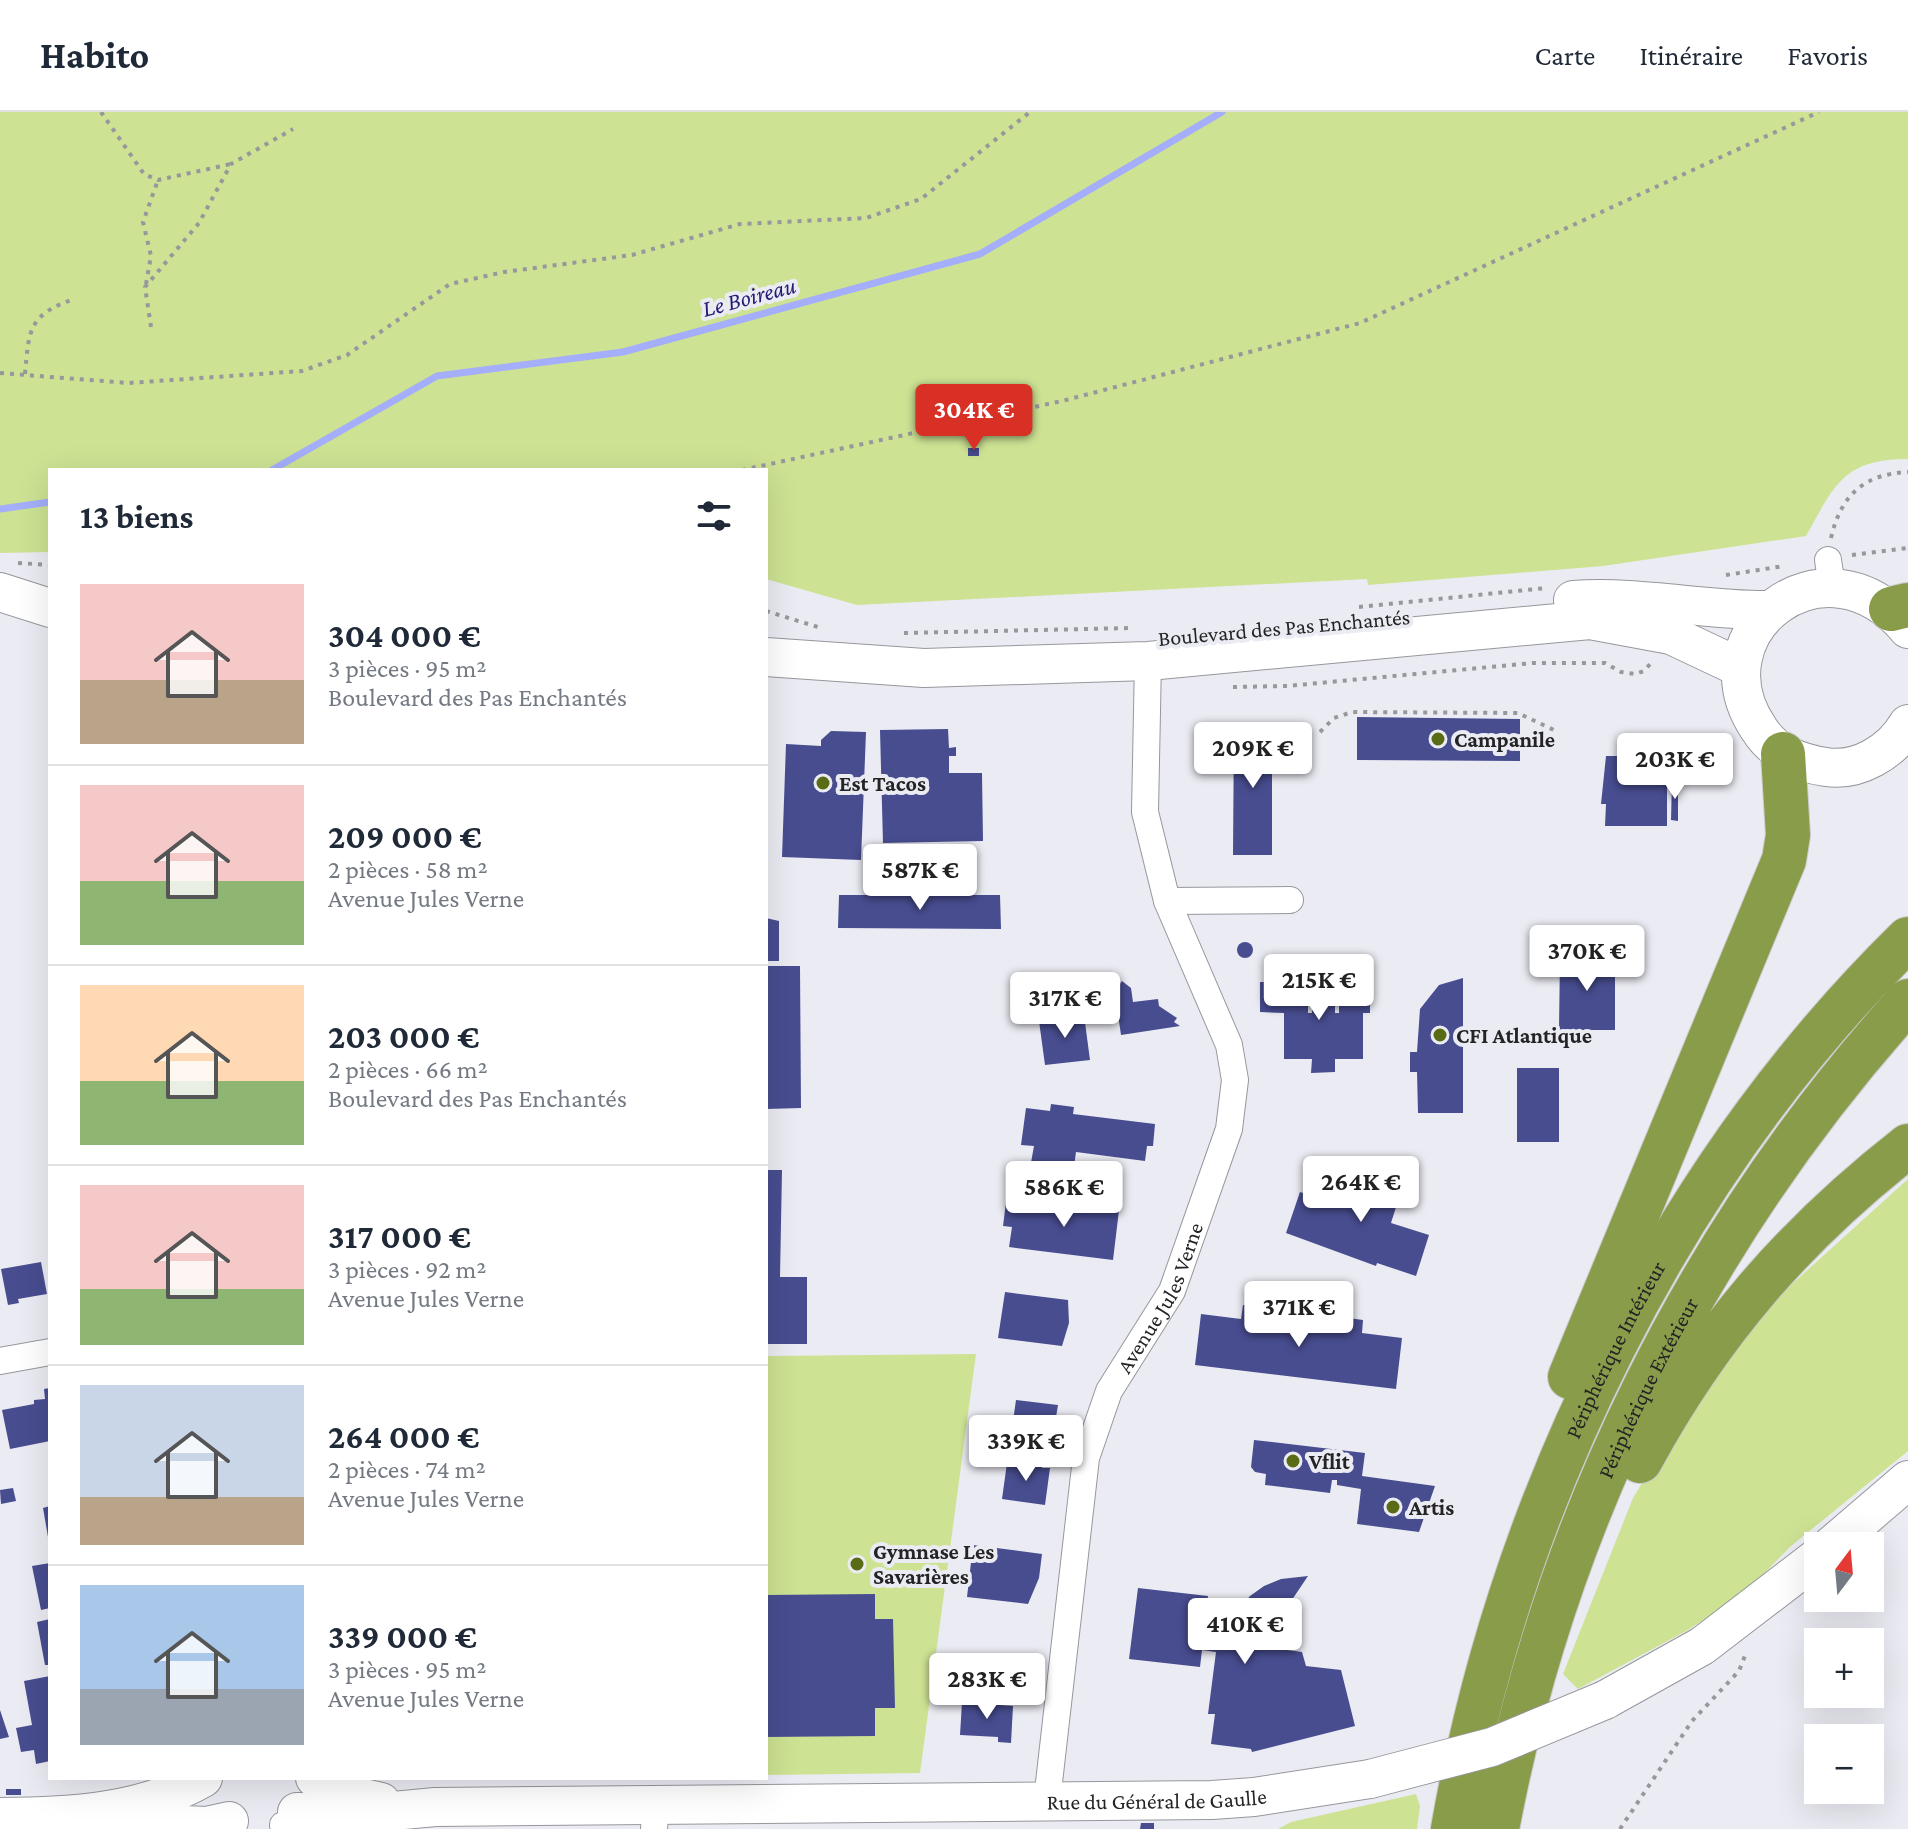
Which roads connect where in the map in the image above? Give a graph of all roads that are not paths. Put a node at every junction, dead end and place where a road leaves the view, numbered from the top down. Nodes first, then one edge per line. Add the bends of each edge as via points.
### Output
1 (4, 581) edge
2 (48, 591) edge
3 (48, 607) edge
4 (1771, 610) junction
5 (1902, 614) edge
6 (1147, 644) junction
7 (782, 657) edge
8 (1741, 668) junction
9 (1908, 724) edge
10 (1783, 754) junction
11 (1894, 762) edge
12 (1290, 900) dead end
13 (1167, 901) junction
14 (1908, 939) edge
15 (1908, 1001) edge
16 (1908, 1146) edge
17 (48, 1352) edge
18 (0, 1361) edge
19 (1908, 1480) edge
20 (1847, 1532) edge
21 (1804, 1568) edge
22 (1510, 1595) junction
23 (1557, 1597) junction
24 (199, 1780) edge
25 (211, 1780) edge
26 (319, 1780) edge
27 (1047, 1800) junction
28 (435, 1807) junction
29 (289, 1815) edge
30 (0, 1817) edge
31 (655, 1817) edge
32 (66, 1821) edge
33 (234, 1826) edge
34 (1453, 1829) edge
35 (1497, 1829) edge

1 - 2 main road
1 - 3 main road
4 - 5 main road via 1830,574
4 - 7 main road, Boulevard des Pas Enchantés via 1591,599 1185,637
4 - 8 main road via 1757,626
6 - 7 main road, Boulevard des Pas Enchantés via 924,668
6 - 8 main road, Boulevard des Pas Enchantés via 1590,620 1671,635
6 - 13 street, Avenue Jules Verne via 1145,812
8 - 10 main road via 1750,717
9 - 11 main road
10 - 11 main road via 1831,768
10 - 22 highway via 1788,835 1784,860 1563,1392 1505,1550
12 - 13 street
13 - 27 street, Avenue Jules Verne via 1229,1045 1235,1080 1229,1129 1172,1291 1109,1391 1086,1458
14 - 22 highway, Périphérique Intérieur via 1790,1072 1682,1228 1583,1411
15 - 23 highway, Périphérique Extérieur via 1775,1167 1689,1301 1610,1459
16 - 23 highway via 1845,1195 1752,1291 1675,1395 1616,1505 1591,1566
17 - 18 street
19 - 20 main road
21 - 27 main road, Rue du Général de Gaulle, bridge via 1702,1646 1605,1700 1492,1747 1370,1779 1254,1797
22 - 34 highway, Périphérique Intérieur via 1474,1725
23 - 35 highway, Périphérique Extérieur via 1531,1680
24 - 32 main road via 163,1798
25 - 33 main road via 213,1801
26 - 28 main road, Rue du Général de Gaulle via 355,1796
27 - 31 main road, Rue du Général de Gaulle
28 - 29 main road, Rue du Général de Gaulle
28 - 31 main road, Rue du Général de Gaulle
30 - 32 main road
32 - 33 main road

